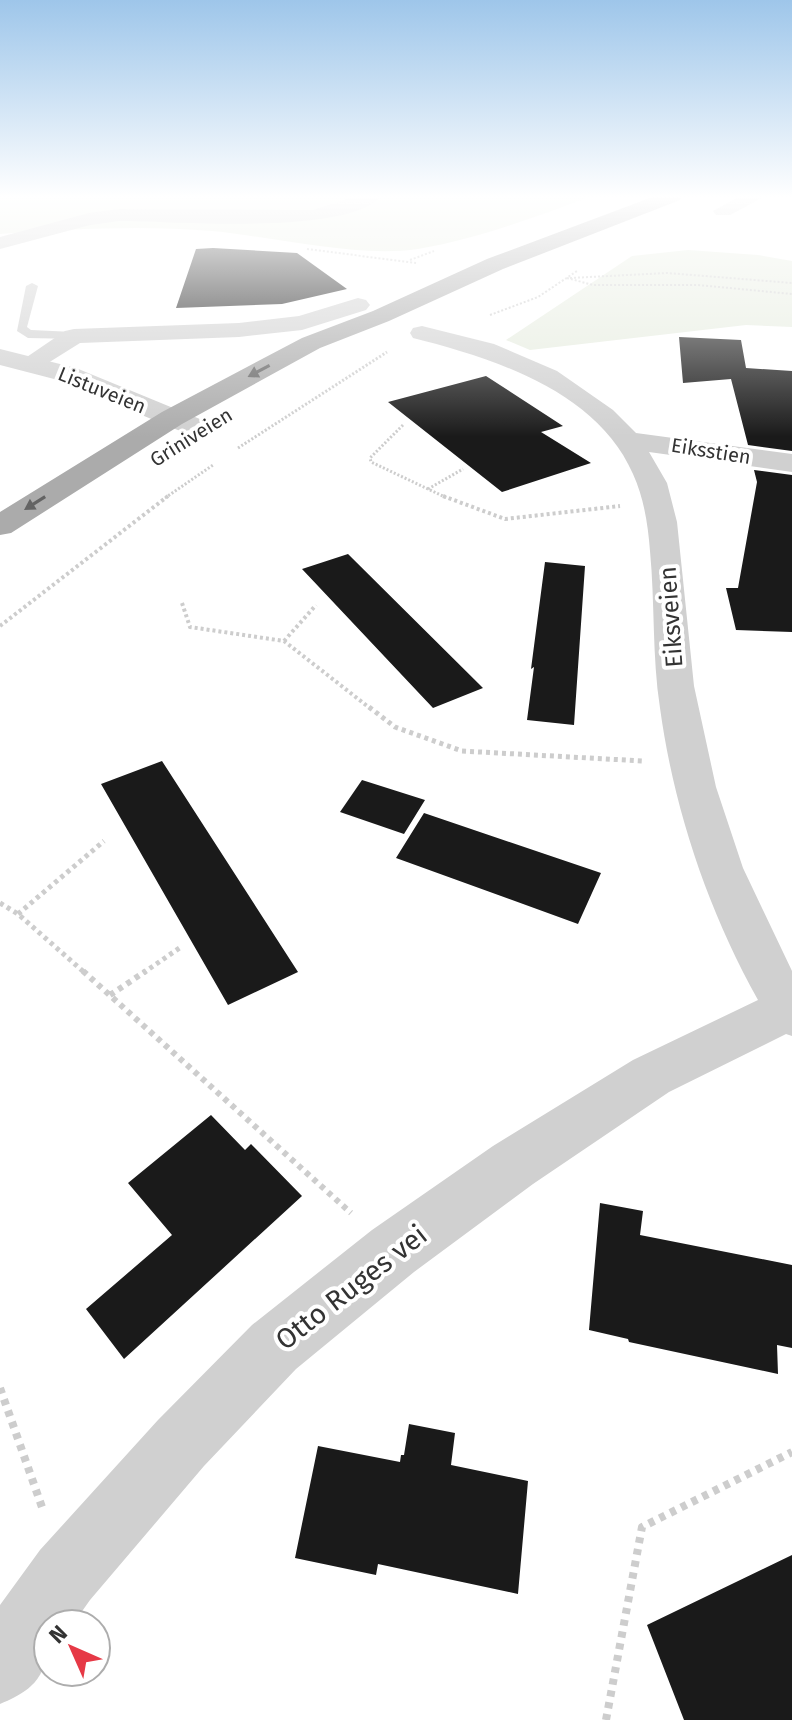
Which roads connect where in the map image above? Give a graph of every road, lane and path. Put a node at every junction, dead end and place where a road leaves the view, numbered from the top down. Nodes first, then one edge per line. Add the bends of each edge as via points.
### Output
1 (463, 276) edge
2 (601, 276) edge
3 (708, 276) edge
4 (566, 278) junction
5 (792, 283) edge
6 (32, 286) dead end
7 (792, 294) edge
8 (370, 311) junction
9 (422, 333) junction
10 (74, 336) junction
11 (0, 357) edge
12 (31, 363) junction
13 (172, 418) junction
14 (403, 425) dead end
15 (202, 430) junction
16 (629, 441) junction
17 (239, 448) dead end
18 (792, 463) edge
19 (212, 465) dead end
20 (463, 469) dead end
21 (428, 489) junction
22 (656, 502) junction
23 (0, 526) edge
24 (0, 558) edge
25 (182, 603) dead end
26 (316, 605) dead end
27 (0, 626) edge
28 (284, 641) junction
29 (688, 763) junction
30 (104, 841) dead end
31 (0, 903) edge
32 (18, 914) junction
33 (181, 947) dead end
34 (110, 995) junction
35 (790, 1012) edge
36 (393, 1251) junction
37 (0, 1388) edge
38 (792, 1452) edge
39 (65, 1575) junction
40 (0, 1667) edge
41 (606, 1720) edge

1 - 8 main road, Griniveien
2 - 4 path
3 - 5 path
4 - 7 path via 593,285 711,286
4 - 9 path via 525,304
6 - 10 lane via 21,328 28,334
8 - 10 street via 239,330
8 -> 13 main road, Griniveien
8 - 15 main road, Griniveien via 334,349
9 - 16 street, Eiksveien via 515,360 582,400
9 - 17 path
10 - 12 street
11 - 12 street, Listuveien
12 - 13 street, Listuveien
13 - 15 street, Listuveien
13 -> 23 main road, Griniveien
14 - 21 path via 371,462
15 - 24 main road, Griniveien
16 - 18 street, Eiksstien
16 - 22 street, Eiksveien via 646,469
19 - 27 path via 159,500
20 - 21 path
21 - 22 path via 505,519
22 - 29 street, Eiksveien via 666,544 671,646
25 - 28 path via 190,627
26 - 28 path
28 - 29 path via 395,727 462,751
29 - 35 street, Eiksveien via 736,905
30 - 32 path
31 - 32 path
32 - 34 path
33 - 34 path
34 - 36 path
35 - 36 street, Otto Ruges vei via 651,1076
36 - 39 street, Otto Ruges vei via 274,1347
37 - 39 path
38 - 41 path via 642,1527
39 - 40 street, Otto Ruges vei

